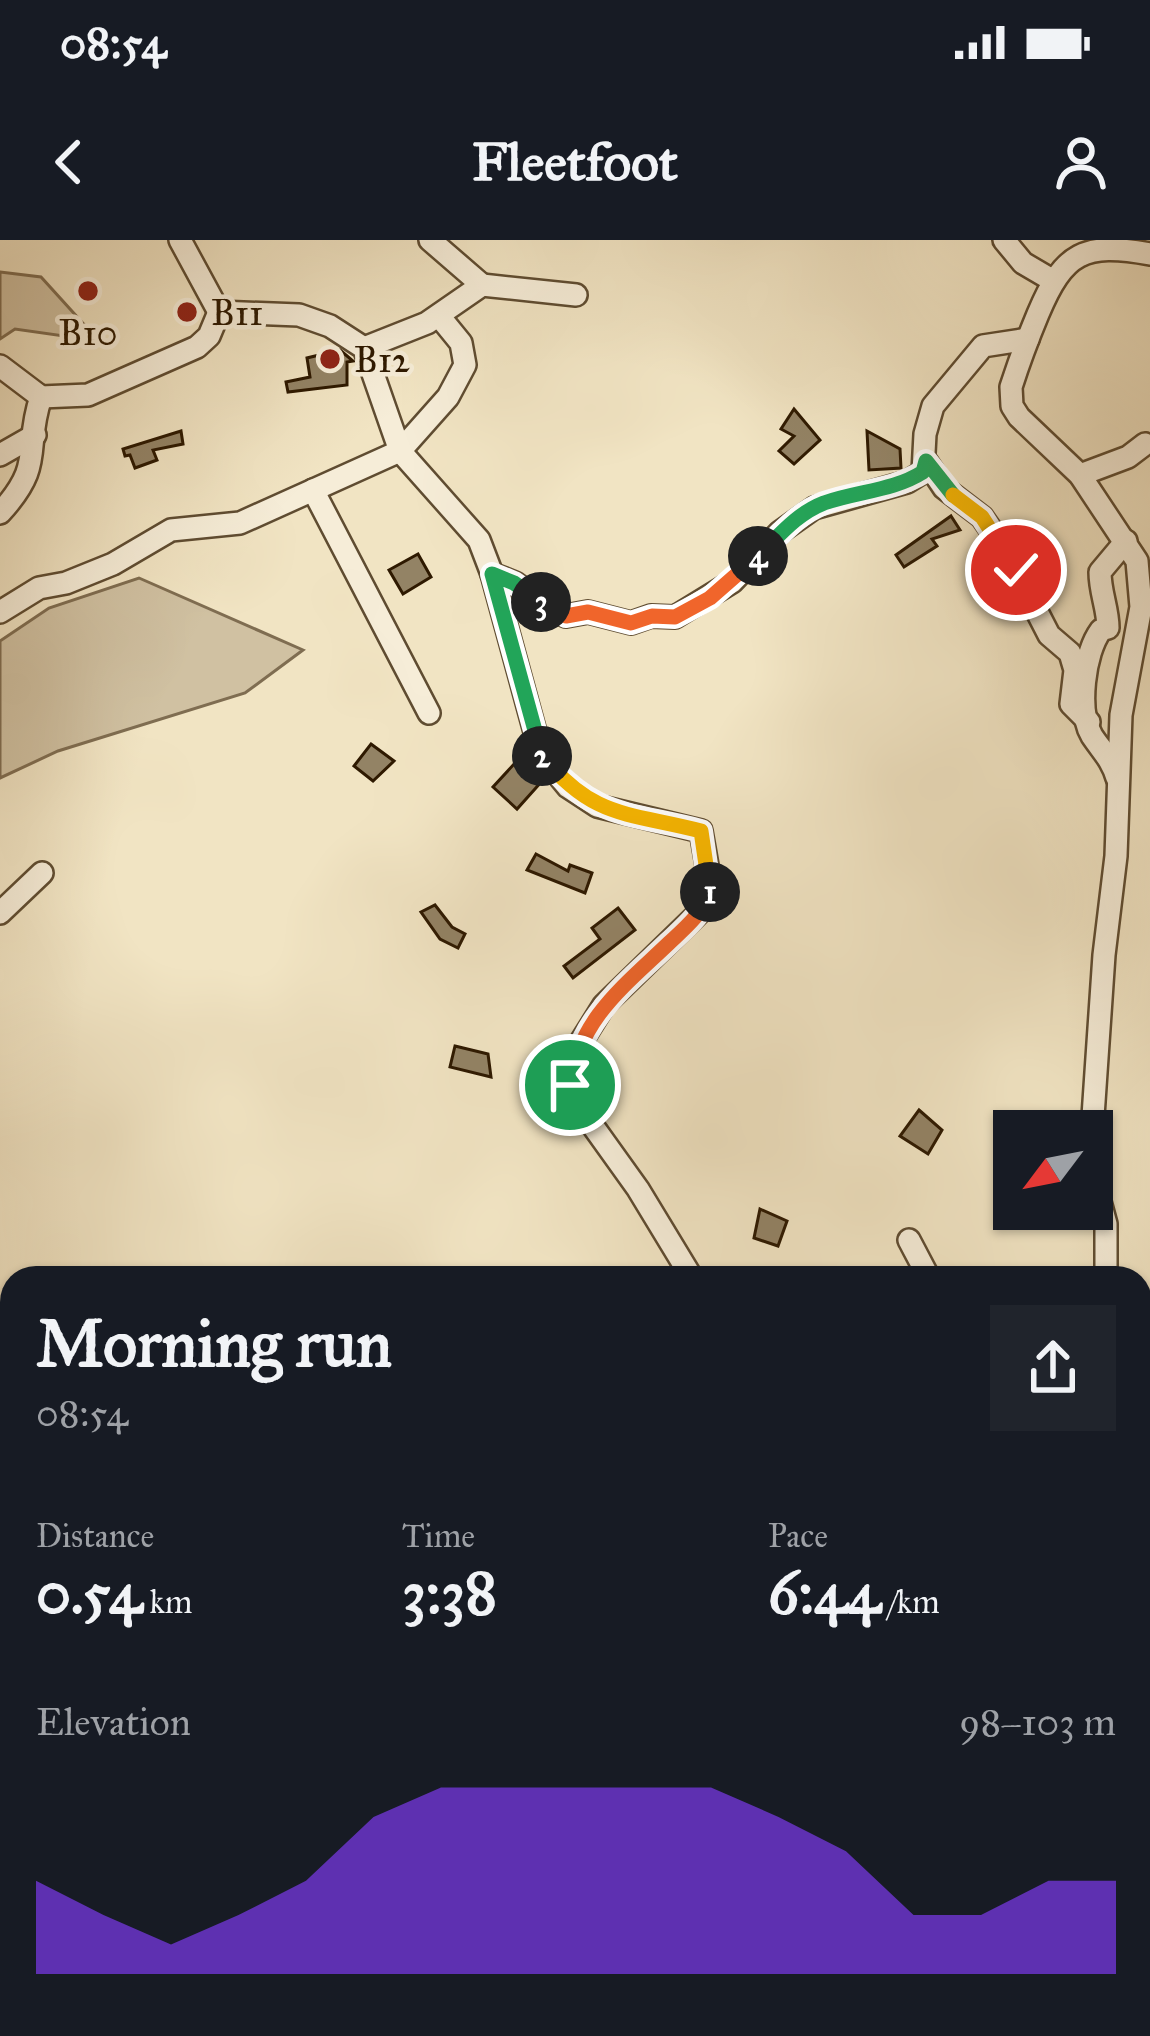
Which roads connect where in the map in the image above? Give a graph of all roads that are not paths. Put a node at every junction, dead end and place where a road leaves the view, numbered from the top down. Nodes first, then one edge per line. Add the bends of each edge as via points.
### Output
1 (180, 240) edge
2 (430, 240) edge
3 (1004, 240) edge
4 (1150, 254) edge
5 (1052, 280) junction
6 (482, 285) junction
7 (576, 295) dead end
8 (219, 311) junction
9 (440, 316) junction
10 (1028, 339) junction
11 (364, 348) junction
12 (0, 366) edge
13 (41, 398) junction
14 (35, 435) junction
15 (1145, 444) dead end
16 (400, 451) junction
17 (0, 455) edge
18 (926, 461) junction
19 (1080, 475) junction
20 (313, 490) junction
21 (0, 513) edge
22 (1126, 541) junction
23 (492, 574) junction
24 (0, 612) edge
25 (428, 713) dead end
26 (1089, 722) junction
27 (1119, 785) junction
28 (42, 873) dead end
29 (0, 913) edge
30 (1093, 1110) edge
31 (1106, 1230) edge
32 (909, 1240) dead end
33 (685, 1266) edge
34 (923, 1266) edge
35 (1106, 1266) edge

1 - 8 street
2 - 6 street
3 - 5 street
4 - 5 street via 1079,254
5 - 10 street
6 - 7 street
6 - 9 street
8 - 11 street via 299,315
8 - 13 street via 209,335 181,357 88,395
9 - 11 street
9 - 16 street via 461,343 464,365 448,397
10 - 18 street via 983,346 933,406
10 - 19 street via 1012,406
11 - 16 street
12 - 13 street
13 - 14 street
14 - 17 street
14 - 21 street via 31,470
15 - 19 street
16 - 20 street
16 - 23 street via 479,540
18 - 23 street via 907,482 824,503 794,520 731,582 675,617 631,623 588,612 566,616
18 - 26 street via 944,488 982,517 1030,586 1049,635 1070,653 1071,704
19 - 22 street
20 - 24 street via 240,523 171,530
20 - 25 street
22 - 26 street via 1100,572 1108,628 1086,659
22 - 27 street via 1142,607 1120,715
23 - 33 street via 541,754 568,788 597,806 701,831 711,888 704,908 604,1005 574,1053 570,1085
26 - 27 street
27 - 30 street
28 - 29 street
31 - 35 street
32 - 34 street

